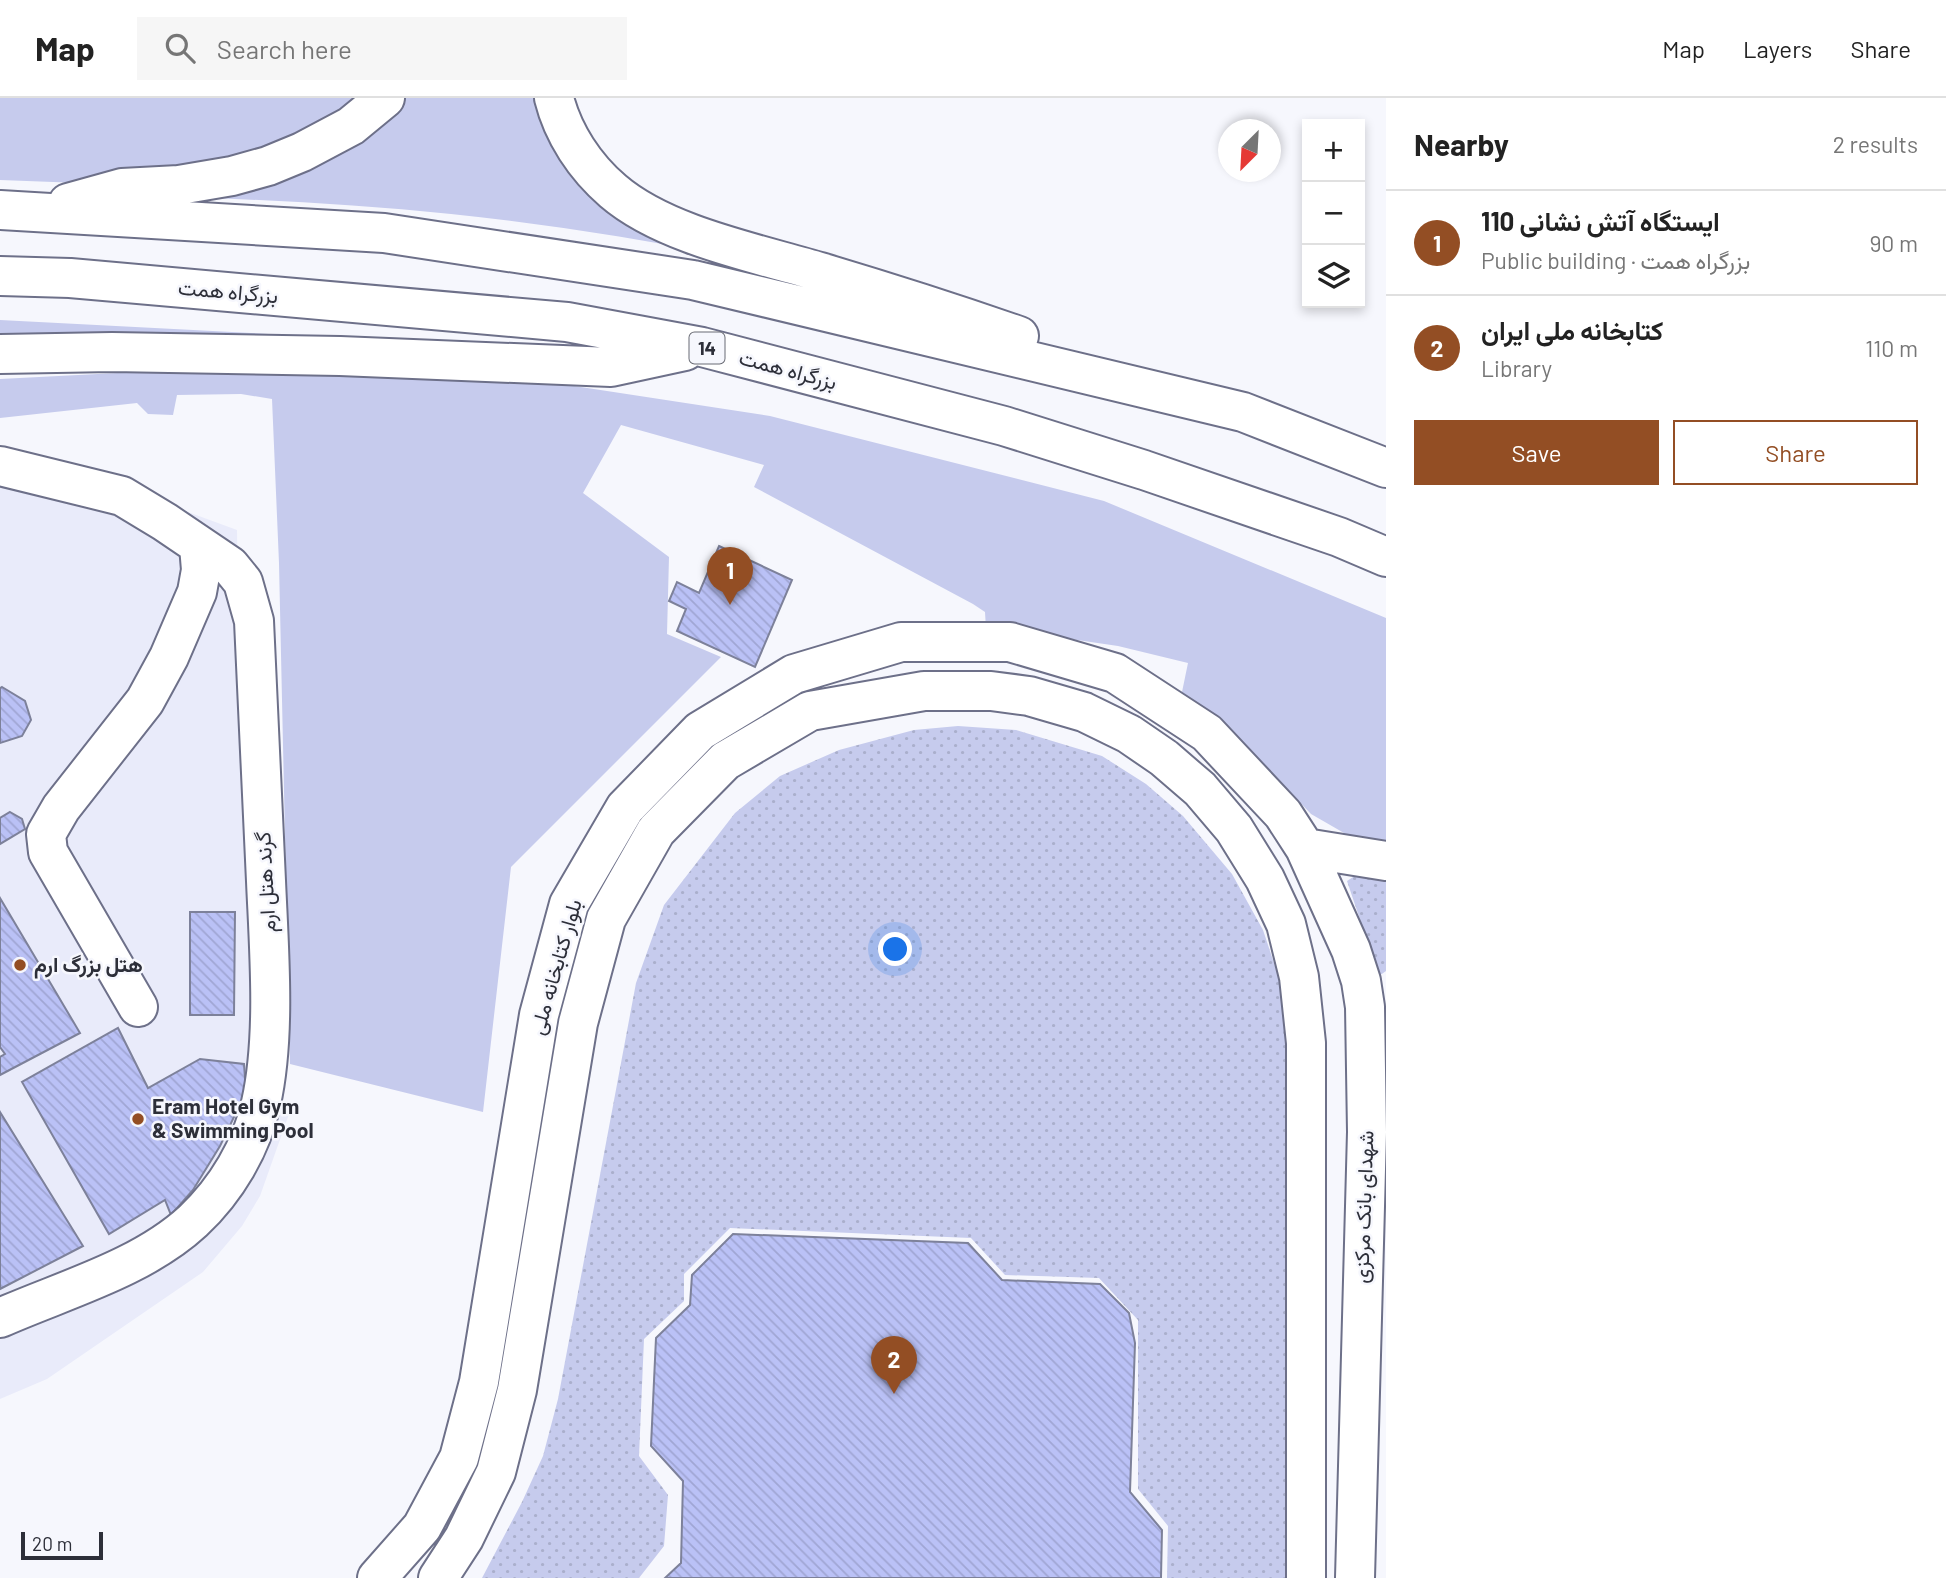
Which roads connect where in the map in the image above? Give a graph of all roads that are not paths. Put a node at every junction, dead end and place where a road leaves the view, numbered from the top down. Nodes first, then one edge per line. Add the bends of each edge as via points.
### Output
1 (385, 98) edge
2 (554, 98) edge
3 (17, 211) edge
4 (0, 275) edge
5 (702, 347) junction
6 (0, 354) edge
7 (225, 356) junction
8 (0, 373) edge
9 (1242, 412) junction
10 (0, 466) edge
11 (1386, 468) edge
12 (199, 546) junction
13 (1386, 556) edge
14 (1305, 848) junction
15 (1386, 861) edge
16 (1376, 999) edge
17 (138, 1007) dead end
18 (0, 1318) edge
19 (377, 1578) edge
20 (438, 1578) edge
21 (1306, 1578) edge
22 (1355, 1578) edge

1 - 3 main road via 351,126 268,166 179,184 122,188
2 - 9 main road via 578,154 613,192 659,221 904,296
3 - 9 main road via 384,233 693,280
4 - 5 main road, بزرگراه همت / 14 via 567,322
5 - 7 main road via 611,367
5 - 13 main road, بزرگراه همت / 14 via 1004,426
6 - 7 main road
7 - 8 main road
9 - 11 main road
10 - 12 main road, گرند هتل ارم via 122,496
12 - 17 main road via 197,592 169,657 145,701 46,834 48,852
12 - 18 main road, گرند هتل ارم via 230,566 243,582 254,621 269,947 268,1064 261,1104 232,1173 192,1222 113,1273
14 - 15 main road
14 - 16 main road, شهدای بانک مرکزی via 1361,981
14 - 19 main road, بلوار کتابخانه ملی via 1283,814 1207,733 1115,673 1010,642 901,642 794,674 700,731 625,808 569,904 539,1015 479,1382 459,1458 422,1527
16 - 22 main road, شهدای بانک مرکزی via 1367,1132
20 - 21 main road, بلوار کتابخانه ملی via 464,1538 496,1472 517,1390 578,1023 606,919 656,831 725,761 810,710 924,691 1029,696 1084,712 1137,740 1200,789 1234,829 1286,925 1306,1043

